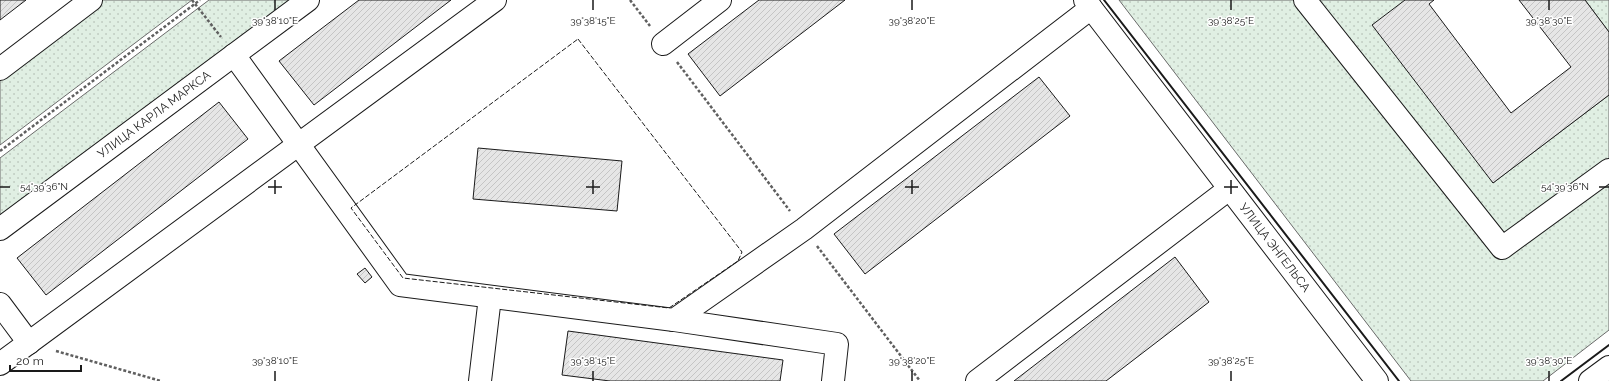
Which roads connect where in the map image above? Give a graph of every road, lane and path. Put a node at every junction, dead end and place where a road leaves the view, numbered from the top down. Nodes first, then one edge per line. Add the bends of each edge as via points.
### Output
1 (91, 0) edge
2 (192, 0) edge
3 (200, 0) edge
4 (308, 0) edge
5 (495, 0) edge
6 (630, 0) edge
7 (720, 0) edge
8 (1305, 0) edge
9 (195, 4) junction
10 (1088, 4) edge
11 (663, 44) junction
12 (234, 55) junction
13 (0, 69) edge
14 (299, 144) junction
15 (0, 151) edge
16 (1609, 170) edge
17 (1229, 188) junction
18 (0, 229) edge
19 (804, 229) junction
20 (490, 297) junction
21 (0, 304) edge
22 (674, 320) junction
23 (29, 343) junction
24 (0, 364) edge
25 (1609, 367) edge
26 (1375, 380) edge
27 (161, 381) edge
28 (480, 381) edge
29 (833, 381) edge
30 (920, 381) edge
31 (977, 381) edge
32 (1590, 381) edge

1 - 13 street
2 - 9 path
3 - 9 path
4 - 12 street, УЛИЦА КАРЛА МАРКСА
5 - 14 street
6 - 11 path
7 - 11 street
8 - 16 street via 1502,248
9 - 12 path
9 - 15 path
10 - 17 street, УЛИЦА ЭНГЕЛЬСА
10 - 19 street
11 - 19 path
12 - 14 street
12 - 18 street, УЛИЦА КАРЛА МАРКСА
14 - 20 street via 400,285
14 - 23 street
17 - 26 street, УЛИЦА ЭНГЕЛЬСА
17 - 31 street
19 - 22 street
19 - 30 path
20 - 22 street
20 - 28 street
21 - 23 street
22 - 29 street via 837,344
23 - 24 street
23 - 27 path
25 - 32 street

